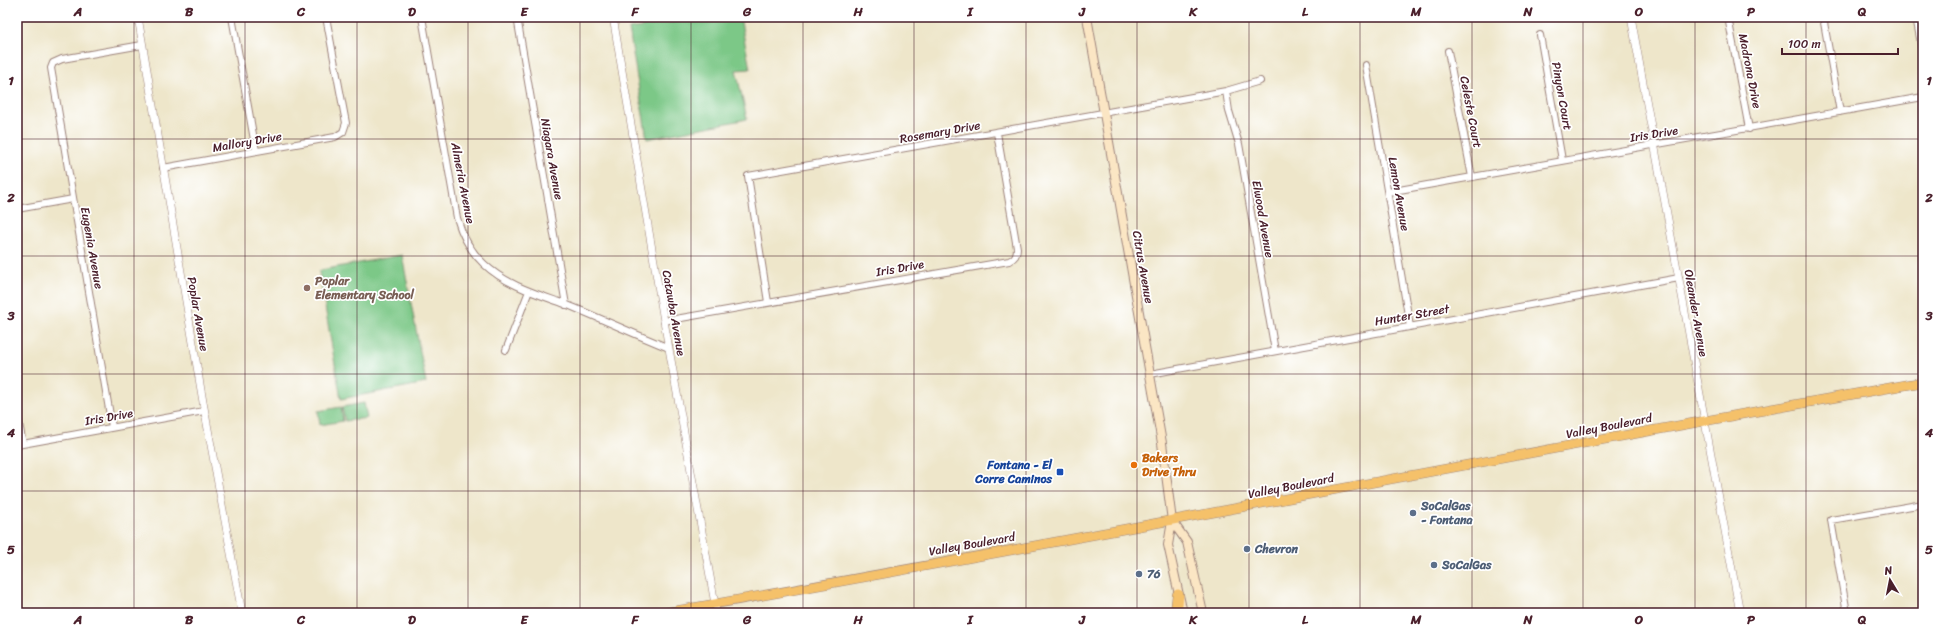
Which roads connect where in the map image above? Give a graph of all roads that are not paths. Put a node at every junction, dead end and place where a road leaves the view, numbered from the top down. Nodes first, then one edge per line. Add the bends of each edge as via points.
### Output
1 (138, 17) edge
2 (232, 17) edge
3 (326, 17) edge
4 (422, 17) edge
5 (517, 17) edge
6 (613, 17) edge
7 (1087, 17) edge
8 (1631, 17) edge
9 (1728, 17) edge
10 (1823, 17) edge
11 (1916, 17) edge
12 (1540, 36) dead end
13 (142, 45) junction
14 (1448, 51) dead end
15 (1923, 54) edge
16 (1366, 65) dead end
17 (1260, 81) dead end
18 (1226, 91) junction
19 (1923, 97) edge
20 (1840, 112) junction
21 (1104, 113) junction
22 (1749, 129) junction
23 (997, 133) junction
24 (1655, 145) junction
25 (256, 151) junction
26 (1562, 160) junction
27 (163, 168) junction
28 (1472, 177) junction
29 (1388, 192) junction
30 (73, 199) junction
31 (17, 209) edge
32 (1679, 278) junction
33 (529, 291) junction
34 (768, 302) junction
35 (566, 305) junction
36 (664, 321) junction
37 (1410, 327) junction
38 (668, 348) junction
39 (506, 350) dead end
40 (1275, 351) junction
41 (1150, 374) junction
42 (1923, 382) edge
43 (204, 411) junction
44 (17, 413) edge
45 (1703, 420) junction
46 (112, 427) junction
47 (20, 445) edge
48 (1923, 504) edge
49 (1172, 521) junction
50 (1178, 595) junction
51 (716, 608) edge
52 (242, 613) edge
53 (663, 613) edge
54 (1176, 613) edge
55 (1183, 613) edge
56 (1203, 613) edge
57 (1740, 613) edge
58 (1847, 613) edge

1 - 13 street, Poplar Avenue
2 - 25 street
3 - 25 street, Mallory Drive via 346,123 343,132 335,137
4 - 33 street, Almeria Avenue via 456,218 461,234 484,264 497,275
5 - 35 street, Niagara Avenue
6 - 36 street, Catawba Avenue
7 - 21 main road, Citrus Avenue
8 - 24 street, Oleander Avenue
9 - 22 street, Madrona Drive
10 - 20 street
11 - 15 street
12 - 26 street, Pinyon Court
13 - 27 street, Poplar Avenue
13 - 30 street, Eugenia Avenue via 57,60 53,63 51,73
14 - 28 street, Celeste Court
16 - 29 street, Lemon Avenue
17 - 18 street, Rosemary Drive
18 - 21 street, Rosemary Drive
18 - 40 street, Elwood Avenue via 1239,144
19 - 20 street, Iris Drive
20 - 22 street, Iris Drive
21 - 23 street, Rosemary Drive
21 - 41 main road, Citrus Avenue
22 - 24 street, Iris Drive
23 - 34 street, Iris Drive via 1017,248 1012,259
23 - 34 street, Rosemary Drive via 748,176
24 - 26 street, Iris Drive
24 - 32 street, Oleander Avenue
25 - 27 street, Mallory Drive
26 - 28 street, Iris Drive
27 - 43 street, Poplar Avenue
28 - 29 street, Iris Drive
29 - 37 street, Lemon Avenue
30 - 31 street
30 - 46 street, Eugenia Avenue
32 - 37 street, Hunter Street
32 - 45 street, Oleander Avenue
33 - 35 street, Almeria Avenue
33 - 39 street
34 - 36 street, Iris Drive
35 - 38 street, Almeria Avenue
36 - 38 street, Catawba Avenue
37 - 40 street, Hunter Street
38 - 51 street, Catawba Avenue
40 - 41 street, Hunter Street
41 - 49 main road, Citrus Avenue
42 - 45 main road, Valley Boulevard
43 - 46 street, Iris Drive
43 - 52 street, Poplar Avenue
44 - 47 street
45 - 49 main road, Valley Boulevard
45 - 57 street, Oleander Avenue
46 - 47 street, Iris Drive
48 - 58 street via 1831,520
49 - 50 main road, Citrus Avenue via 1168,545
49 - 51 main road, Valley Boulevard
49 - 56 main road, Citrus Avenue via 1187,542
50 - 54 highway
50 - 55 main road, Citrus Avenue
51 - 53 main road, Valley Boulevard

